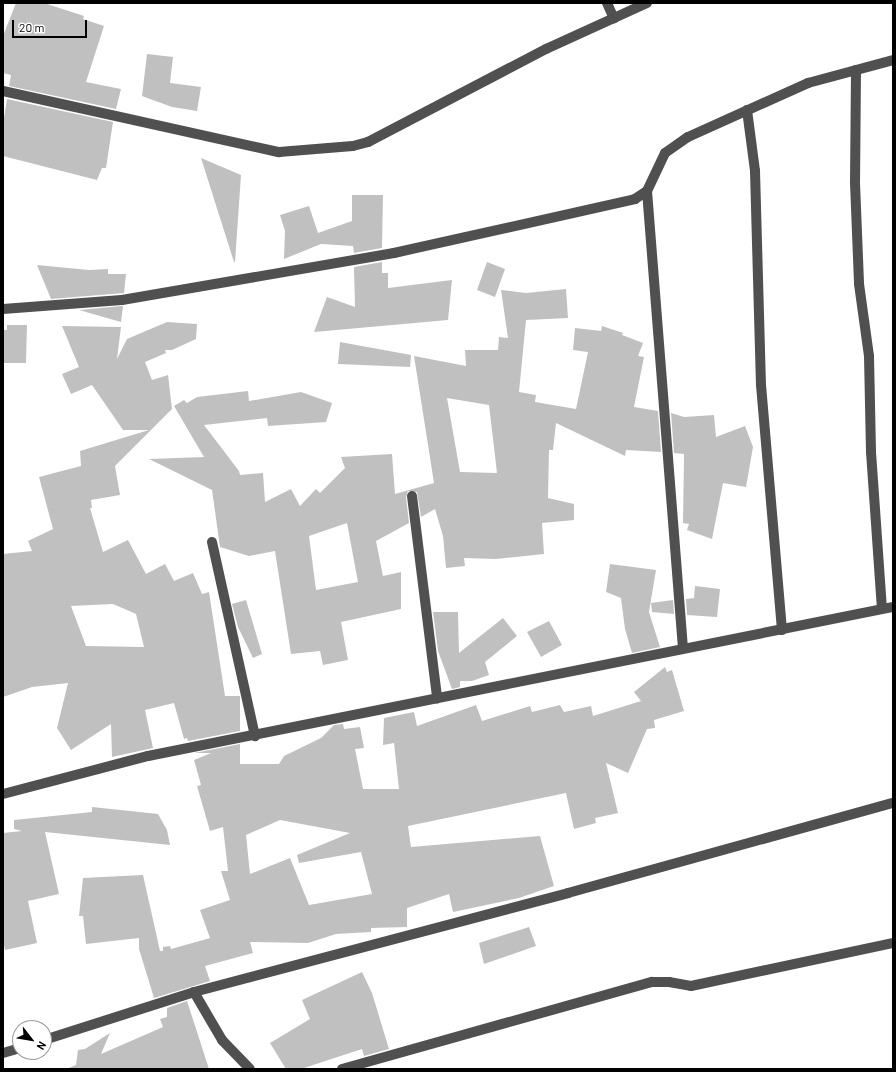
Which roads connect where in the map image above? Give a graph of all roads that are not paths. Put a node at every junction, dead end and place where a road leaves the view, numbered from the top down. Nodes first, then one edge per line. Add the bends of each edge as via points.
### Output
1 (607, 3) edge
2 (647, 3) edge
3 (614, 19) junction
4 (893, 60) edge
5 (856, 70) junction
6 (3, 91) edge
7 (747, 110) junction
8 (647, 190) junction
9 (3, 309) edge
10 (412, 496) dead end
11 (212, 542) dead end
12 (893, 607) edge
13 (882, 609) junction
14 (782, 630) junction
15 (683, 649) junction
16 (437, 698) junction
17 (255, 736) junction
18 (3, 794) edge
19 (893, 803) edge
20 (893, 943) edge
21 (194, 992) junction
22 (52, 1037) edge
23 (250, 1069) edge
24 (342, 1069) edge

1 - 3 street
2 - 3 street
3 - 6 street via 546,49 368,142 353,146 280,152
4 - 5 street
5 - 7 street via 808,83
5 - 13 street via 854,183 859,284 869,356 871,452
7 - 8 street via 688,137 665,153
7 - 14 street via 755,171 761,385
8 - 9 street via 635,199 394,253 122,300
8 - 15 street
10 - 16 street
11 - 17 street
12 - 13 street
13 - 14 street
14 - 15 street
15 - 16 street
16 - 17 street
17 - 18 street via 148,756
19 - 21 street via 576,891
20 - 24 street via 691,986 652,982
21 - 22 street
21 - 23 street via 222,1040

